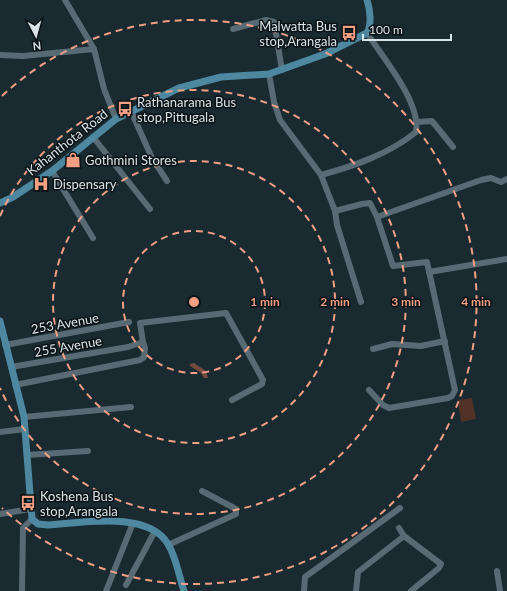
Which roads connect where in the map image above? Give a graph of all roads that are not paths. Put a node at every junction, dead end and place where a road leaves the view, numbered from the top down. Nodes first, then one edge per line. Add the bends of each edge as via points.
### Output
1 (65, 0) edge
2 (367, 0) edge
3 (233, 29) dead end
4 (367, 33) junction
5 (94, 49) junction
6 (0, 55) edge
7 (282, 70) junction
8 (269, 74) junction
9 (131, 111) junction
10 (116, 119) junction
11 (418, 122) junction
12 (93, 137) junction
13 (453, 147) dead end
14 (52, 171) junction
15 (321, 175) junction
16 (507, 179) edge
17 (167, 181) dead end
18 (0, 203) edge
19 (150, 208) dead end
20 (335, 211) junction
21 (378, 216) junction
22 (93, 238) dead end
23 (507, 259) edge
24 (429, 272) junction
25 (361, 302) dead end
26 (0, 321) edge
27 (129, 322) dead end
28 (445, 341) junction
29 (143, 342) junction
30 (5, 345) junction
31 (373, 349) dead end
32 (11, 367) junction
33 (15, 385) junction
34 (370, 390) dead end
35 (232, 400) dead end
36 (131, 407) dead end
37 (24, 417) junction
38 (25, 429) junction
39 (0, 432) edge
40 (88, 451) dead end
41 (27, 456) junction
42 (202, 491) dead end
43 (400, 508) dead end
44 (30, 509) junction
45 (0, 514) edge
46 (32, 519) junction
47 (133, 523) junction
48 (399, 528) dead end
49 (155, 531) junction
50 (404, 536) junction
51 (168, 545) junction
52 (497, 571) dead end
53 (126, 585) dead end
54 (22, 591) edge
55 (106, 591) edge
56 (184, 591) edge
57 (304, 591) edge
58 (356, 591) edge
59 (411, 591) edge
60 (500, 591) edge

1 - 5 street
2 - 4 main road via 370,29
3 - 7 street via 266,20 274,22
4 - 7 main road, Kahanthota Road via 325,54
4 - 11 street via 403,88
5 - 6 street via 23,56
5 - 10 street via 104,89
7 - 8 main road, Kahanthota Road
8 - 9 main road, Kahanthota Road via 221,77 179,88
8 - 15 street via 280,120
9 - 10 main road, Kahanthota Road
9 - 17 street via 152,158
10 - 12 main road, Kahanthota Road
11 - 13 street via 432,121
11 - 15 street via 416,132 408,139 357,165
12 - 14 main road, Kahanthota Road
12 - 19 street
14 - 18 main road, Kahanthota Road
14 - 22 street
15 - 20 street
16 - 21 street via 501,182 491,178 481,180
20 - 21 street via 370,203
20 - 25 street
21 - 24 street via 393,266 427,262
23 - 24 street
24 - 28 street
26 - 30 main road
27 - 30 street, 253 Avenue
28 - 31 street via 421,346 392,344
28 - 34 street via 455,390 452,396 389,408 382,405
29 - 32 street, 255 Avenue via 128,347
29 - 33 street via 144,357 140,360
29 - 35 street via 140,324 226,313 263,380 262,384
30 - 32 main road
32 - 33 main road
33 - 37 main road
36 - 37 street
37 - 38 main road
38 - 39 street
38 - 41 main road
40 - 41 street
41 - 44 main road
42 - 51 street via 236,509 236,514
43 - 57 street via 305,577
44 - 45 street
44 - 46 main road
46 - 47 main road via 38,524 48,525 120,521
46 - 54 street via 23,528
47 - 49 main road
47 - 55 street
48 - 50 street
49 - 51 main road
49 - 53 street
50 - 58 street via 358,572
50 - 59 street via 441,564
51 - 56 main road
52 - 60 street

